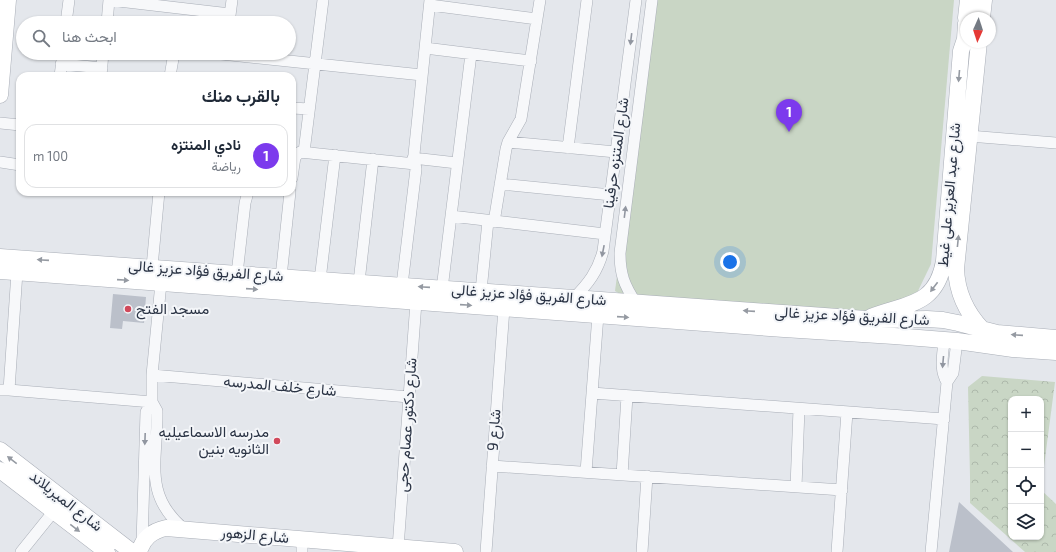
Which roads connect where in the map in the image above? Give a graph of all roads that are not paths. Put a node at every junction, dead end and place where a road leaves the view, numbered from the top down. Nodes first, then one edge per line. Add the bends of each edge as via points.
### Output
1 (8, 0) edge
2 (69, 0) edge
3 (115, 0) edge
4 (232, 0) edge
5 (323, 0) edge
6 (540, 0) edge
7 (587, 0) edge
8 (636, 0) edge
9 (652, 0) edge
10 (968, 0) edge
11 (984, 0) edge
12 (430, 3) edge
13 (967, 12) edge
14 (983, 12) edge
15 (67, 16) edge
16 (109, 16) edge
17 (217, 16) edge
18 (230, 16) edge
19 (537, 19) junction
20 (425, 48) junction
21 (962, 48) edge
22 (979, 48) edge
23 (961, 51) junction
24 (471, 54) junction
25 (62, 60) edge
26 (65, 60) edge
27 (102, 60) edge
28 (173, 60) edge
29 (279, 60) edge
30 (530, 61) junction
31 (315, 64) junction
32 (60, 72) edge
33 (101, 72) edge
34 (171, 72) edge
35 (422, 75) junction
36 (0, 86) edge
37 (296, 108) edge
38 (309, 110) junction
39 (0, 123) edge
40 (16, 125) edge
41 (969, 136) junction
42 (508, 142) junction
43 (1056, 143) edge
44 (568, 148) junction
45 (304, 152) junction
46 (335, 155) junction
47 (296, 156) edge
48 (616, 157) junction
49 (373, 159) junction
50 (413, 161) junction
51 (0, 162) edge
52 (458, 163) junction
53 (959, 163) junction
54 (16, 164) edge
55 (631, 164) junction
56 (500, 184) junction
57 (611, 195) junction
58 (159, 196) edge
59 (244, 196) edge
60 (290, 196) edge
61 (451, 216) junction
62 (491, 222) junction
63 (605, 234) junction
64 (0, 257) edge
65 (152, 267) junction
66 (97, 270) junction
67 (0, 271) edge
68 (17, 272) junction
69 (237, 274) junction
70 (67, 276) junction
71 (281, 277) junction
72 (161, 282) junction
73 (359, 282) junction
74 (327, 285) junction
75 (402, 286) junction
76 (442, 289) junction
77 (481, 291) junction
78 (574, 298) junction
79 (416, 302) junction
80 (636, 303) junction
81 (504, 308) junction
82 (785, 314) junction
83 (598, 315) junction
84 (709, 316) junction
85 (865, 319) junction
86 (894, 328) junction
87 (784, 329) junction
88 (982, 329) junction
89 (1056, 338) edge
90 (950, 341) junction
91 (1056, 352) edge
92 (152, 375) junction
93 (5, 390) edge
94 (592, 393) junction
95 (627, 396) junction
96 (409, 397) junction
97 (152, 402) junction
98 (800, 409) junction
99 (847, 412) junction
100 (944, 419) junction
101 (0, 450) edge
102 (492, 466) junction
103 (0, 470) edge
104 (586, 472) junction
105 (622, 475) junction
106 (647, 476) junction
107 (143, 485) junction
108 (156, 486) junction
109 (796, 487) junction
110 (842, 490) junction
111 (58, 505) junction
112 (168, 522) junction
113 (302, 546) edge
114 (398, 548) junction
115 (138, 549) edge
116 (21, 552) edge
117 (107, 552) edge
118 (455, 552) edge
119 (486, 552) edge
120 (642, 552) edge
121 (837, 552) edge
122 (931, 552) edge

1 - 36 street
2 - 15 street
3 - 16 street
3 - 17 street
4 - 18 street
5 - 31 street
6 - 19 street
7 - 44 street
8 -> 48 street, شارع المتنزه حرفينا
9 - 55 street, شارع المتنزه حرفينا
10 - 13 street
11 - 14 street
12 - 19 street
12 - 20 street
19 - 30 street
20 - 24 street
20 - 35 street
21 - 23 street, شارع عبد العزيز على غيط
22 - 23 street
22 - 41 street, شارع عبد العزيز على غيط
23 -> 53 street, شارع عبد العزيز على غيط
24 - 30 street
24 - 52 street
25 - 32 street
26 - 33 street
27 - 33 street
28 - 34 street
29 - 31 street
30 - 42 street via 521,119
31 - 35 street
31 - 38 street
35 - 50 street
37 - 38 street
38 - 45 street
39 - 40 street
41 - 43 street
41 - 53 street, شارع عبد العزيز على غيط
42 - 44 street
42 - 56 street
44 - 48 street
45 - 46 street
45 - 47 street
46 - 49 street
46 - 74 street
48 - 55 street
48 - 57 street, شارع المتنزه حرفينا
49 - 50 street
49 - 73 street
50 - 52 street
50 - 75 street via 416,168
51 - 54 street
52 - 61 street
53 -> 85 street, شارع عبد العزيز على غيط via 944,261 938,282 924,298
88 -> 53 street, شارع عبد العزيز على غيط via 969,314 956,278
80 -> 55 street, شارع المتنزه حرفينا via 624,284 620,264
56 - 57 street
56 - 62 street
57 - 63 street, شارع المتنزه حرفينا
58 - 65 street
59 - 69 street
60 - 71 street
61 - 62 street
61 - 76 street
62 - 63 street
62 - 77 street
63 -> 78 street, شارع المتنزه حرفينا via 597,269 587,285
70 -> 64 street, شارع الفريق فؤاد عزيز غالى
65 - 66 street, شارع الفريق فؤاد عزيز غالى
65 - 69 street, شارع الفريق فؤاد عزيز غالى
66 - 70 street, شارع الفريق فؤاد عزيز غالى
66 -> 72 street, شارع الفريق فؤاد عزيز غالى
67 - 68 street, شارع الفريق فؤاد عزيز غالى
68 - 70 street, شارع الفريق فؤاد عزيز غالى
68 - 93 street
69 - 71 street, شارع الفريق فؤاد عزيز غالى
71 - 74 street, شارع الفريق فؤاد عزيز غالى
72 -> 74 street, شارع الفريق فؤاد عزيز غالى
72 - 92 street
73 - 74 street, شارع الفريق فؤاد عزيز غالى
73 - 75 street, شارع الفريق فؤاد عزيز غالى
74 - 79 street, شارع الفريق فؤاد عزيز غالى
76 -> 75 street, شارع الفريق فؤاد عزيز غالى
76 - 77 street, شارع الفريق فؤاد عزيز غالى
77 - 78 street, شارع الفريق فؤاد عزيز غالى
78 - 80 street, شارع الفريق فؤاد عزيز غالى
79 -> 81 street, شارع الفريق فؤاد عزيز غالى
79 - 96 street, شارع دكتور عصام حجى
80 - 84 street, شارع الفريق فؤاد عزيز غالى
81 - 83 street, شارع الفريق فؤاد عزيز غالى
81 - 102 street, شارع 9
82 -> 84 street, شارع الفريق فؤاد عزيز غالى
82 - 85 street, شارع الفريق فؤاد عزيز غالى
82 - 87 street
83 -> 84 street, شارع الفريق فؤاد عزيز غالى
83 - 94 street
84 - 87 street, شارع الفريق فؤاد عزيز غالى
85 - 86 street, شارع الفريق فؤاد عزيز غالى
86 - 87 street, شارع الفريق فؤاد عزيز غالى
86 - 88 street, شارع الفريق فؤاد عزيز غالى via 926,319 943,320
86 - 90 street, شارع الفريق فؤاد عزيز غالى
89 -> 88 street, شارع الفريق فؤاد عزيز غالى via 1005,334
90 - 91 street, شارع الفريق فؤاد عزيز غالى
90 - 100 street via 942,369 947,382
92 - 96 street, شارع خلف المدرسه
92 - 97 street
93 - 97 street
94 - 95 street
94 - 104 street
95 - 98 street
95 - 105 street
96 - 114 street, شارع دكتور عصام حجى
97 -> 107 street via 146,412
97 - 108 street via 157,411 154,470
98 - 99 street
98 - 109 street
99 - 100 street
99 - 110 street
100 - 122 street
111 -> 101 street, شارع الميريلاند
102 - 104 street
102 - 119 street, شارع 9
103 - 111 street, شارع الميريلاند
104 - 105 street
105 - 106 street
106 - 109 street
106 - 120 street
107 - 108 street
107 - 115 street
108 - 112 street
109 - 110 street
110 - 121 street
111 - 115 street, شارع الميريلاند
111 - 116 street
111 -> 117 street, شارع الميريلاند
112 - 113 street, شارع الزهور via 184,529
112 - 115 street, شارع الزهور via 148,536
113 - 114 street, شارع الزهور
114 - 118 street, شارع الزهور

